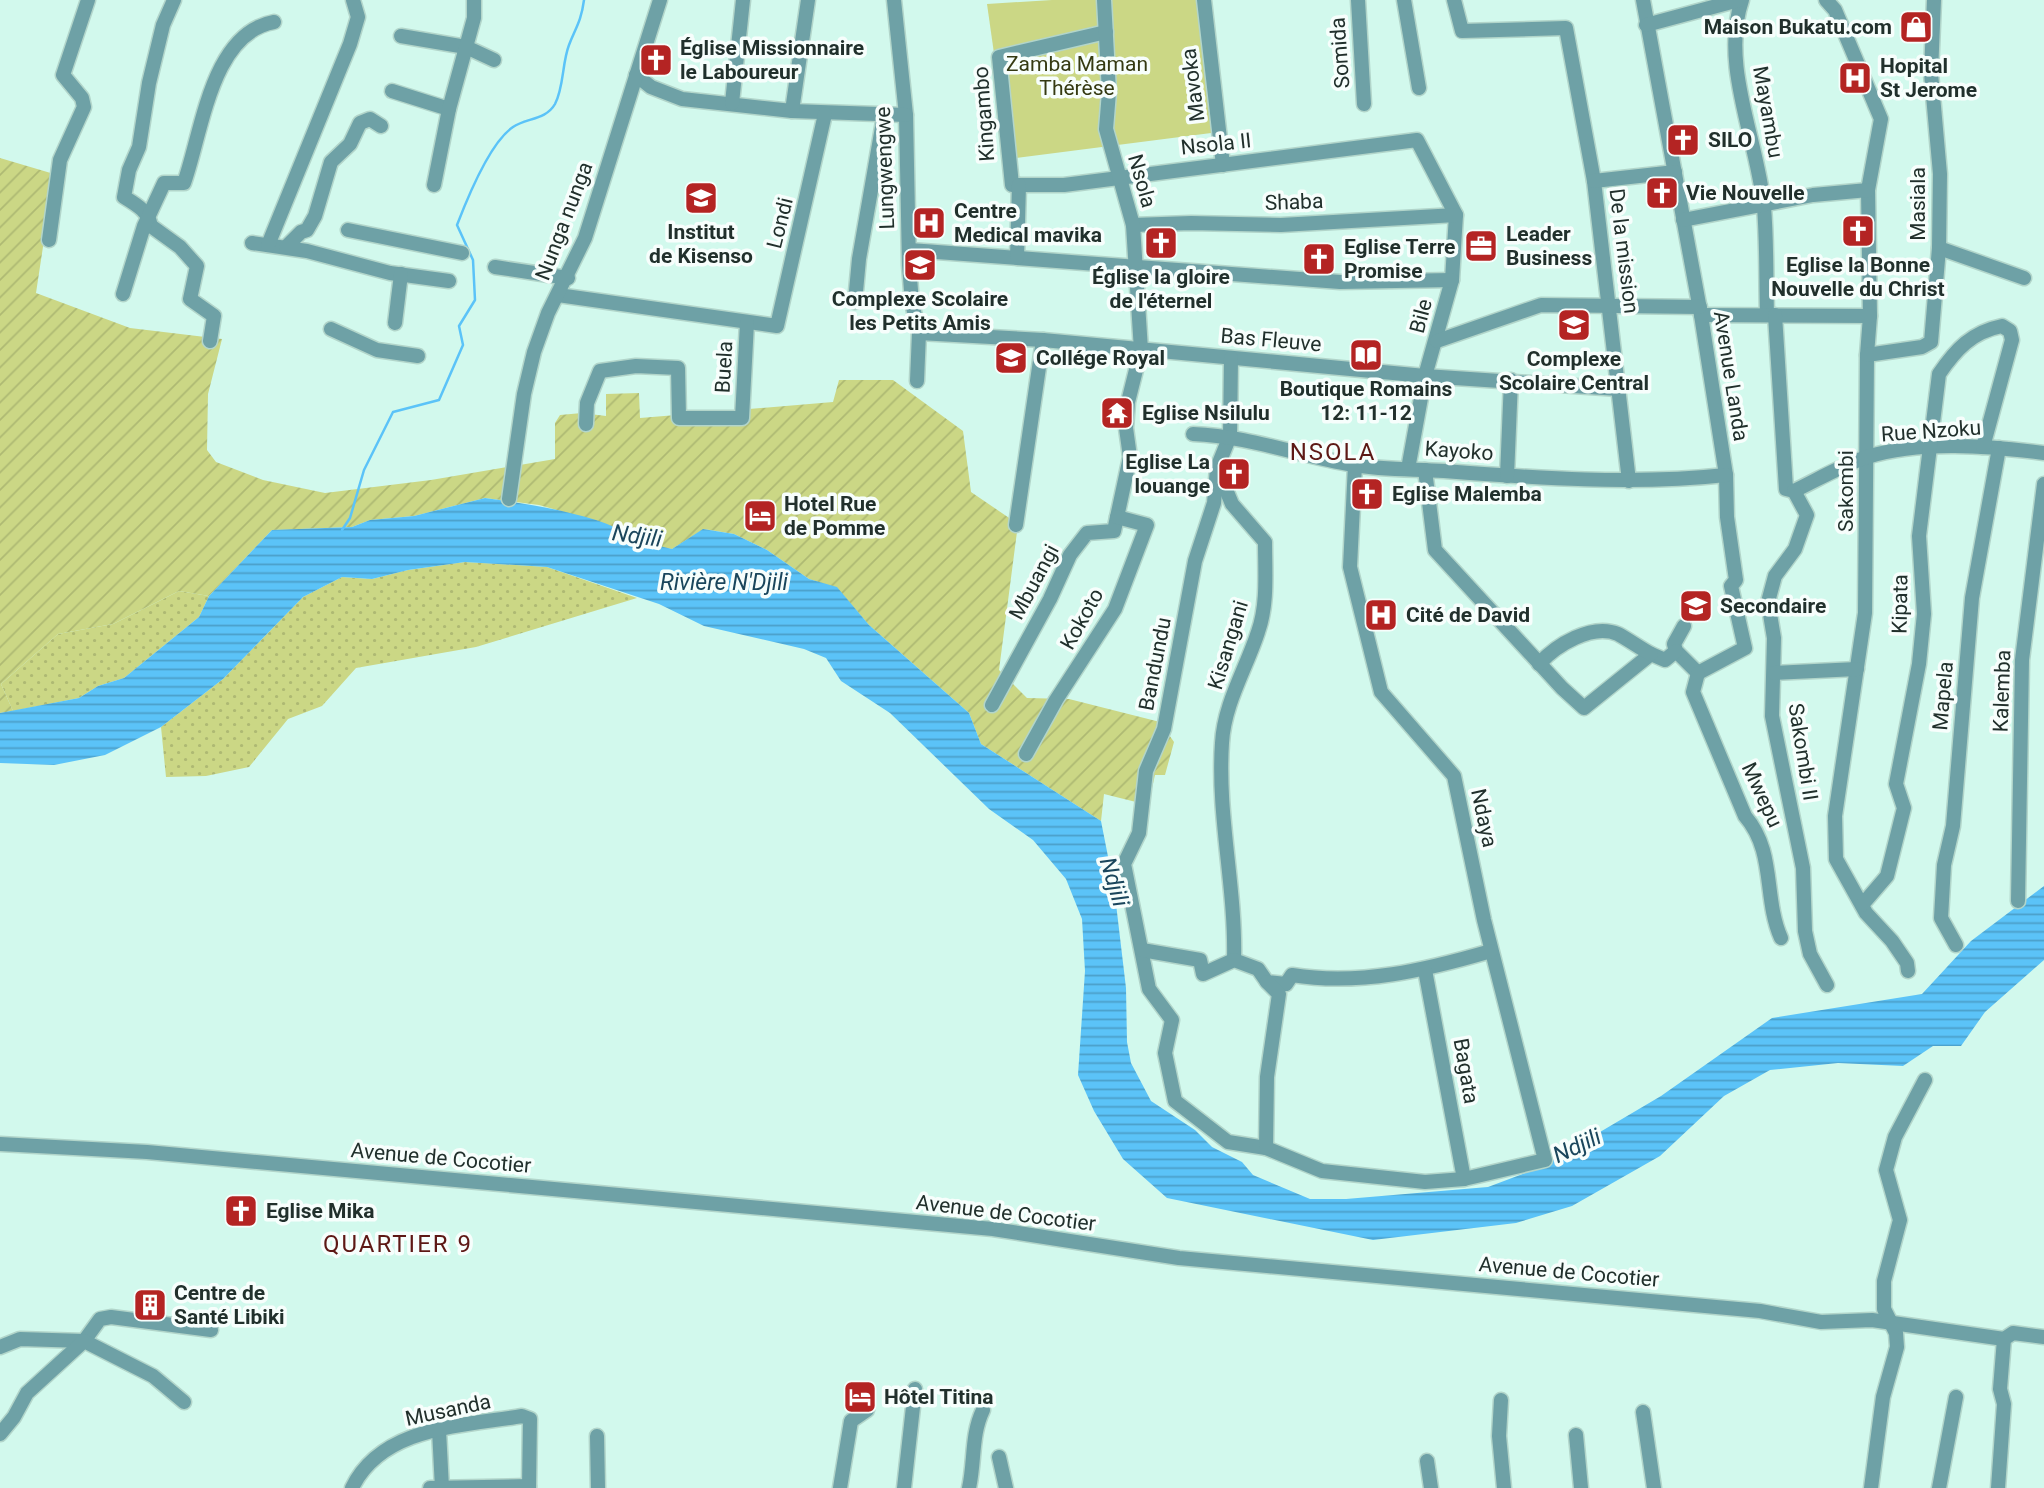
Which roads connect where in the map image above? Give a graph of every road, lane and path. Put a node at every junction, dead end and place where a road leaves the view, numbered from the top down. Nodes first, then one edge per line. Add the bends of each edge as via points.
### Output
1 (88, 0) edge
2 (174, 0) edge
3 (353, 0) edge
4 (474, 0) edge
5 (660, 0) edge
6 (743, 0) edge
7 (808, 0) edge
8 (894, 0) edge
9 (1104, 0) edge
10 (1203, 0) edge
11 (1358, 0) edge
12 (1404, 0) edge
13 (1454, 0) edge
14 (1643, 0) edge
15 (1740, 0) edge
16 (1826, 0) edge
17 (1934, 0) edge
18 (274, 22) dead end
19 (1646, 25) junction
20 (1106, 32) junction
21 (401, 36) dead end
22 (466, 47) junction
23 (494, 60) dead end
24 (636, 75) junction
25 (1419, 88) dead end
26 (392, 91) dead end
27 (732, 103) junction
28 (1364, 104) dead end
29 (449, 109) junction
30 (792, 111) junction
31 (825, 114) junction
32 (905, 115) junction
33 (884, 116) junction
34 (381, 126) dead end
35 (1223, 165) junction
36 (1675, 172) junction
37 (1118, 177) junction
38 (1594, 181) junction
39 (434, 185) dead end
40 (1019, 186) junction
41 (1868, 190) junction
42 (1764, 205) junction
43 (1456, 215) junction
44 (149, 217) junction
45 (1683, 220) junction
46 (1133, 225) junction
47 (348, 230) dead end
48 (49, 240) dead end
49 (252, 243) dead end
50 (268, 245) junction
51 (286, 247) junction
52 (1939, 248) junction
53 (910, 250) junction
54 (462, 253) dead end
55 (1017, 258) junction
56 (495, 267) dead end
57 (1133, 267) junction
58 (401, 274) junction
59 (568, 278) junction
60 (2024, 278) dead end
61 (1452, 280) junction
62 (449, 281) dead end
63 (123, 294) dead end
64 (558, 295) junction
65 (855, 302) dead end
66 (1610, 304) junction
67 (1701, 311) junction
68 (1771, 315) junction
69 (1870, 316) junction
70 (395, 323) dead end
71 (755, 323) junction
72 (331, 329) dead end
73 (919, 333) junction
74 (1043, 340) junction
75 (210, 341) dead end
76 (1437, 341) junction
77 (1141, 350) junction
78 (1867, 355) junction
79 (418, 356) dead end
80 (1231, 358) junction
81 (1425, 376) junction
82 (1511, 380) junction
83 (917, 381) dead end
84 (1619, 389) junction
85 (586, 424) dead end
86 (1193, 434) dead end
87 (1230, 436) junction
88 (1930, 447) junction
89 (1983, 447) junction
90 (1998, 448) junction
91 (2044, 453) edge
92 (1868, 457) junction
93 (1355, 465) junction
94 (1217, 468) junction
95 (1408, 469) junction
96 (1425, 470) junction
97 (1726, 475) junction
98 (1507, 476) junction
99 (1629, 481) junction
100 (2044, 484) edge
101 (1790, 490) junction
102 (509, 499) dead end
103 (1117, 517) junction
104 (1016, 525) dead end
105 (1684, 626) dead end
106 (1676, 652) junction
107 (1651, 654) junction
108 (1539, 664) junction
109 (1857, 669) junction
110 (1698, 673) junction
111 (1773, 673) junction
112 (992, 705) dead end
113 (1026, 754) dead end
114 (2018, 901) dead end
115 (1862, 905) junction
116 (1781, 938) dead end
117 (1956, 945) dead end
118 (1142, 950) junction
119 (1491, 951) junction
120 (1234, 960) junction
121 (1425, 970) junction
122 (1908, 971) dead end
123 (1267, 982) junction
124 (1827, 985) dead end
125 (1925, 1080) dead end
126 (0, 1144) edge
127 (1266, 1148) junction
128 (1464, 1179) junction
129 (1891, 1323) junction
130 (211, 1330) dead end
131 (2044, 1337) edge
132 (2004, 1339) junction
133 (84, 1341) junction
134 (0, 1347) edge
135 (915, 1390) dead end
136 (1956, 1397) dead end
137 (1501, 1401) dead end
138 (184, 1402) dead end
139 (867, 1410) dead end
140 (983, 1410) dead end
141 (1643, 1412) dead end
142 (439, 1430) junction
143 (0, 1433) edge
144 (1576, 1435) dead end
145 (597, 1436) dead end
146 (999, 1457) dead end
147 (1427, 1461) dead end
148 (529, 1487) edge
149 (352, 1488) edge
150 (438, 1488) edge
151 (598, 1488) edge
152 (840, 1488) edge
153 (904, 1488) edge
154 (969, 1488) edge
155 (1006, 1488) edge
156 (1431, 1488) edge
157 (1504, 1488) edge
158 (1581, 1488) edge
159 (1654, 1488) edge
160 (1871, 1488) edge
161 (1940, 1488) edge
162 (1998, 1488) edge

1 - 48 street via 63,75 82,98 83,107 61,160
2 - 44 street via 163,25 139,147 124,197
3 - 50 street via 358,17 350,44
4 - 22 street
5 - 24 street, Nunga nunga
6 - 27 street
7 - 30 street
8 - 32 street, Lungwengwe
9 - 20 street, Nsola
10 - 35 street, Mavoka
11 - 28 street, Somida
12 - 25 street
13 - 38 street, De la mission via 1462,32 1566,28
14 - 19 street, Avenue Landa
15 - 19 street
15 - 42 street, Mayambu via 1734,23 1742,104
16 - 41 street, Sakombi via 1835,10 1880,112
17 - 52 street, Masiala via 1931,73 1940,174
18 - 44 street via 257,24 231,51 202,115 184,183 164,183
19 - 36 street, Avenue Landa
20 - 37 street, Nsola via 1106,129
20 - 40 street, Kingambo via 999,57 1012,184
21 - 22 street
22 - 23 street
22 - 29 street
24 - 27 street via 680,99
24 - 59 street, Nunga nunga
26 - 29 street
27 - 30 street
29 - 39 street
30 - 31 street
31 - 33 street
31 - 71 street, Londi via 778,325
32 - 33 street
32 - 53 street, Lungwengwe
33 - 65 street
34 - 51 street via 370,119 357,127 349,145 331,162 310,226
35 - 37 street, Nsola II
35 - 43 street, Nsola II via 1417,140
36 - 38 street
36 - 45 street, Avenue Landa
37 - 40 street, Nsola II
37 - 46 street, Nsola
38 - 66 street, De la mission
40 - 55 street
41 - 42 street
41 - 69 street, Sakombi
42 - 45 street
42 - 68 street, Mayambu
43 - 46 street, Shaba via 1281,225
43 - 61 street, Bile
44 - 63 street
44 - 75 street via 151,226 197,266 190,299 214,316
45 - 67 street, Avenue Landa
46 - 57 street, Nsola
47 - 54 street
49 - 50 street
50 - 51 street
51 - 58 street
52 - 60 street
52 - 78 street, Masiala via 1931,342
53 - 55 street
53 - 73 street, Lungwengwe via 912,303
55 - 57 street
56 - 59 street
57 - 61 street via 1339,282
57 - 77 street, Nsola
58 - 62 street
58 - 70 street
59 - 64 street, Nunga nunga
61 - 76 street, Bile
64 - 71 street
64 - 102 street, Nunga nunga via 531,364
66 - 67 street
66 - 76 street via 1541,305
66 - 84 street, De la mission
67 - 68 street
67 - 97 street, Avenue Landa
68 - 69 street
68 - 101 street, Mayambu
69 - 78 street, Sakombi
71 - 85 street, Buela via 742,418 679,418 678,368 636,366 600,371 587,403
72 - 79 street via 377,349
73 - 74 street, Bas Fleuve
73 - 83 street, Lungwengwe
74 - 77 street, Bas Fleuve
74 - 104 street, Mbuangi
76 - 81 street, Bile
77 - 80 street, Bas Fleuve
77 - 103 street, Nsola via 1128,402 1130,457
78 - 92 street, Sakombi
80 - 81 street, Bas Fleuve
80 - 87 street
81 - 82 street, Bas Fleuve
81 - 95 street, Bile
82 - 84 street, Bas Fleuve
82 - 98 street
84 - 99 street, De la mission
86 - 87 street, Kayoko
87 - 93 street, Kayoko
87 - 94 street
88 - 89 street, Rue Nzoku
88 - 89 street, Kipata via 1939,374 1975,334 2002,327 2010,331 2012,340
88 - 92 street, Rue Nzoku
88 - 115 street, Kipata via 1919,536 1924,614 1896,783 1904,808 1887,876
89 - 90 street, Rue Nzoku
90 - 91 street, Rue Nzoku
90 - 117 street, Mapela via 1972,598 1953,826 1943,874 1941,918
92 - 101 street, Rue Nzoku
92 - 109 street, Sakombi via 1865,613
93 - 95 street, Kayoko
93 - 119 street, Ndaya via 1350,567 1381,692 1454,776
94 - 118 street, Bandundu via 1214,503 1195,561 1164,729 1146,771 1139,833 1124,864
94 - 120 street, Kisangani via 1232,504 1265,542 1265,598 1258,632 1239,676 1222,741
95 - 96 street, Kayoko
96 - 98 street, Kayoko
96 - 108 street via 1435,550
97 - 99 street, Kayoko
97 - 110 street, Avenue Landa via 1736,580 1731,586 1745,648
98 - 99 street, Kayoko
100 - 114 street, Kalemba via 2022,660
101 - 111 street, Sakombi II via 1807,515 1796,549 1775,576 1769,602
103 - 112 street, Mbuangi via 1114,531 1087,533 1070,555
103 - 113 street, Kokoto via 1147,525 1115,609
105 - 106 street via 1674,643
106 - 107 street via 1665,660
106 - 110 street
107 - 108 street via 1604,631 1574,638
107 - 108 street via 1584,708
109 - 111 street
109 - 115 street, Sakombi via 1835,816 1836,859
110 - 116 street, Mwepu via 1693,692 1745,816 1758,831 1769,866 1771,915
111 - 124 street, Sakombi II via 1772,716 1803,868 1805,931 1810,954
115 - 122 street, Sakombi via 1892,941
118 - 120 street via 1200,960 1202,974
118 - 127 street via 1149,989 1172,1020 1165,1053 1175,1101 1228,1142
119 - 121 street
119 - 128 street, Ndaya via 1545,1160
120 - 123 street via 1258,969
121 - 123 street via 1324,980 1292,975 1286,984
121 - 128 street, Bagata
123 - 127 street via 1279,993 1267,1077
125 - 129 street via 1895,1137 1886,1170 1900,1220 1884,1281 1884,1309
126 - 129 street, Avenue de Cocotier via 147,1152 993,1229 1179,1258 1760,1311 1821,1321
127 - 128 street via 1322,1171 1425,1182
129 - 132 street, Avenue de Cocotier
129 - 160 street via 1897,1347 1883,1396
130 - 133 street via 111,1317 100,1319
131 - 132 street, Avenue de Cocotier via 2013,1334
132 - 162 street
133 - 134 street via 20,1339
133 - 138 street via 153,1376
133 - 143 street via 27,1393
135 - 153 street
136 - 161 street
137 - 157 street
139 - 152 street via 851,1422
140 - 154 street via 973,1438
141 - 159 street
142 - 148 street, Musanda via 522,1416 530,1419
142 - 149 street, Musanda via 400,1441 371,1460
142 - 150 street
144 - 158 street
145 - 151 street
146 - 155 street
147 - 156 street
148 - 150 street

